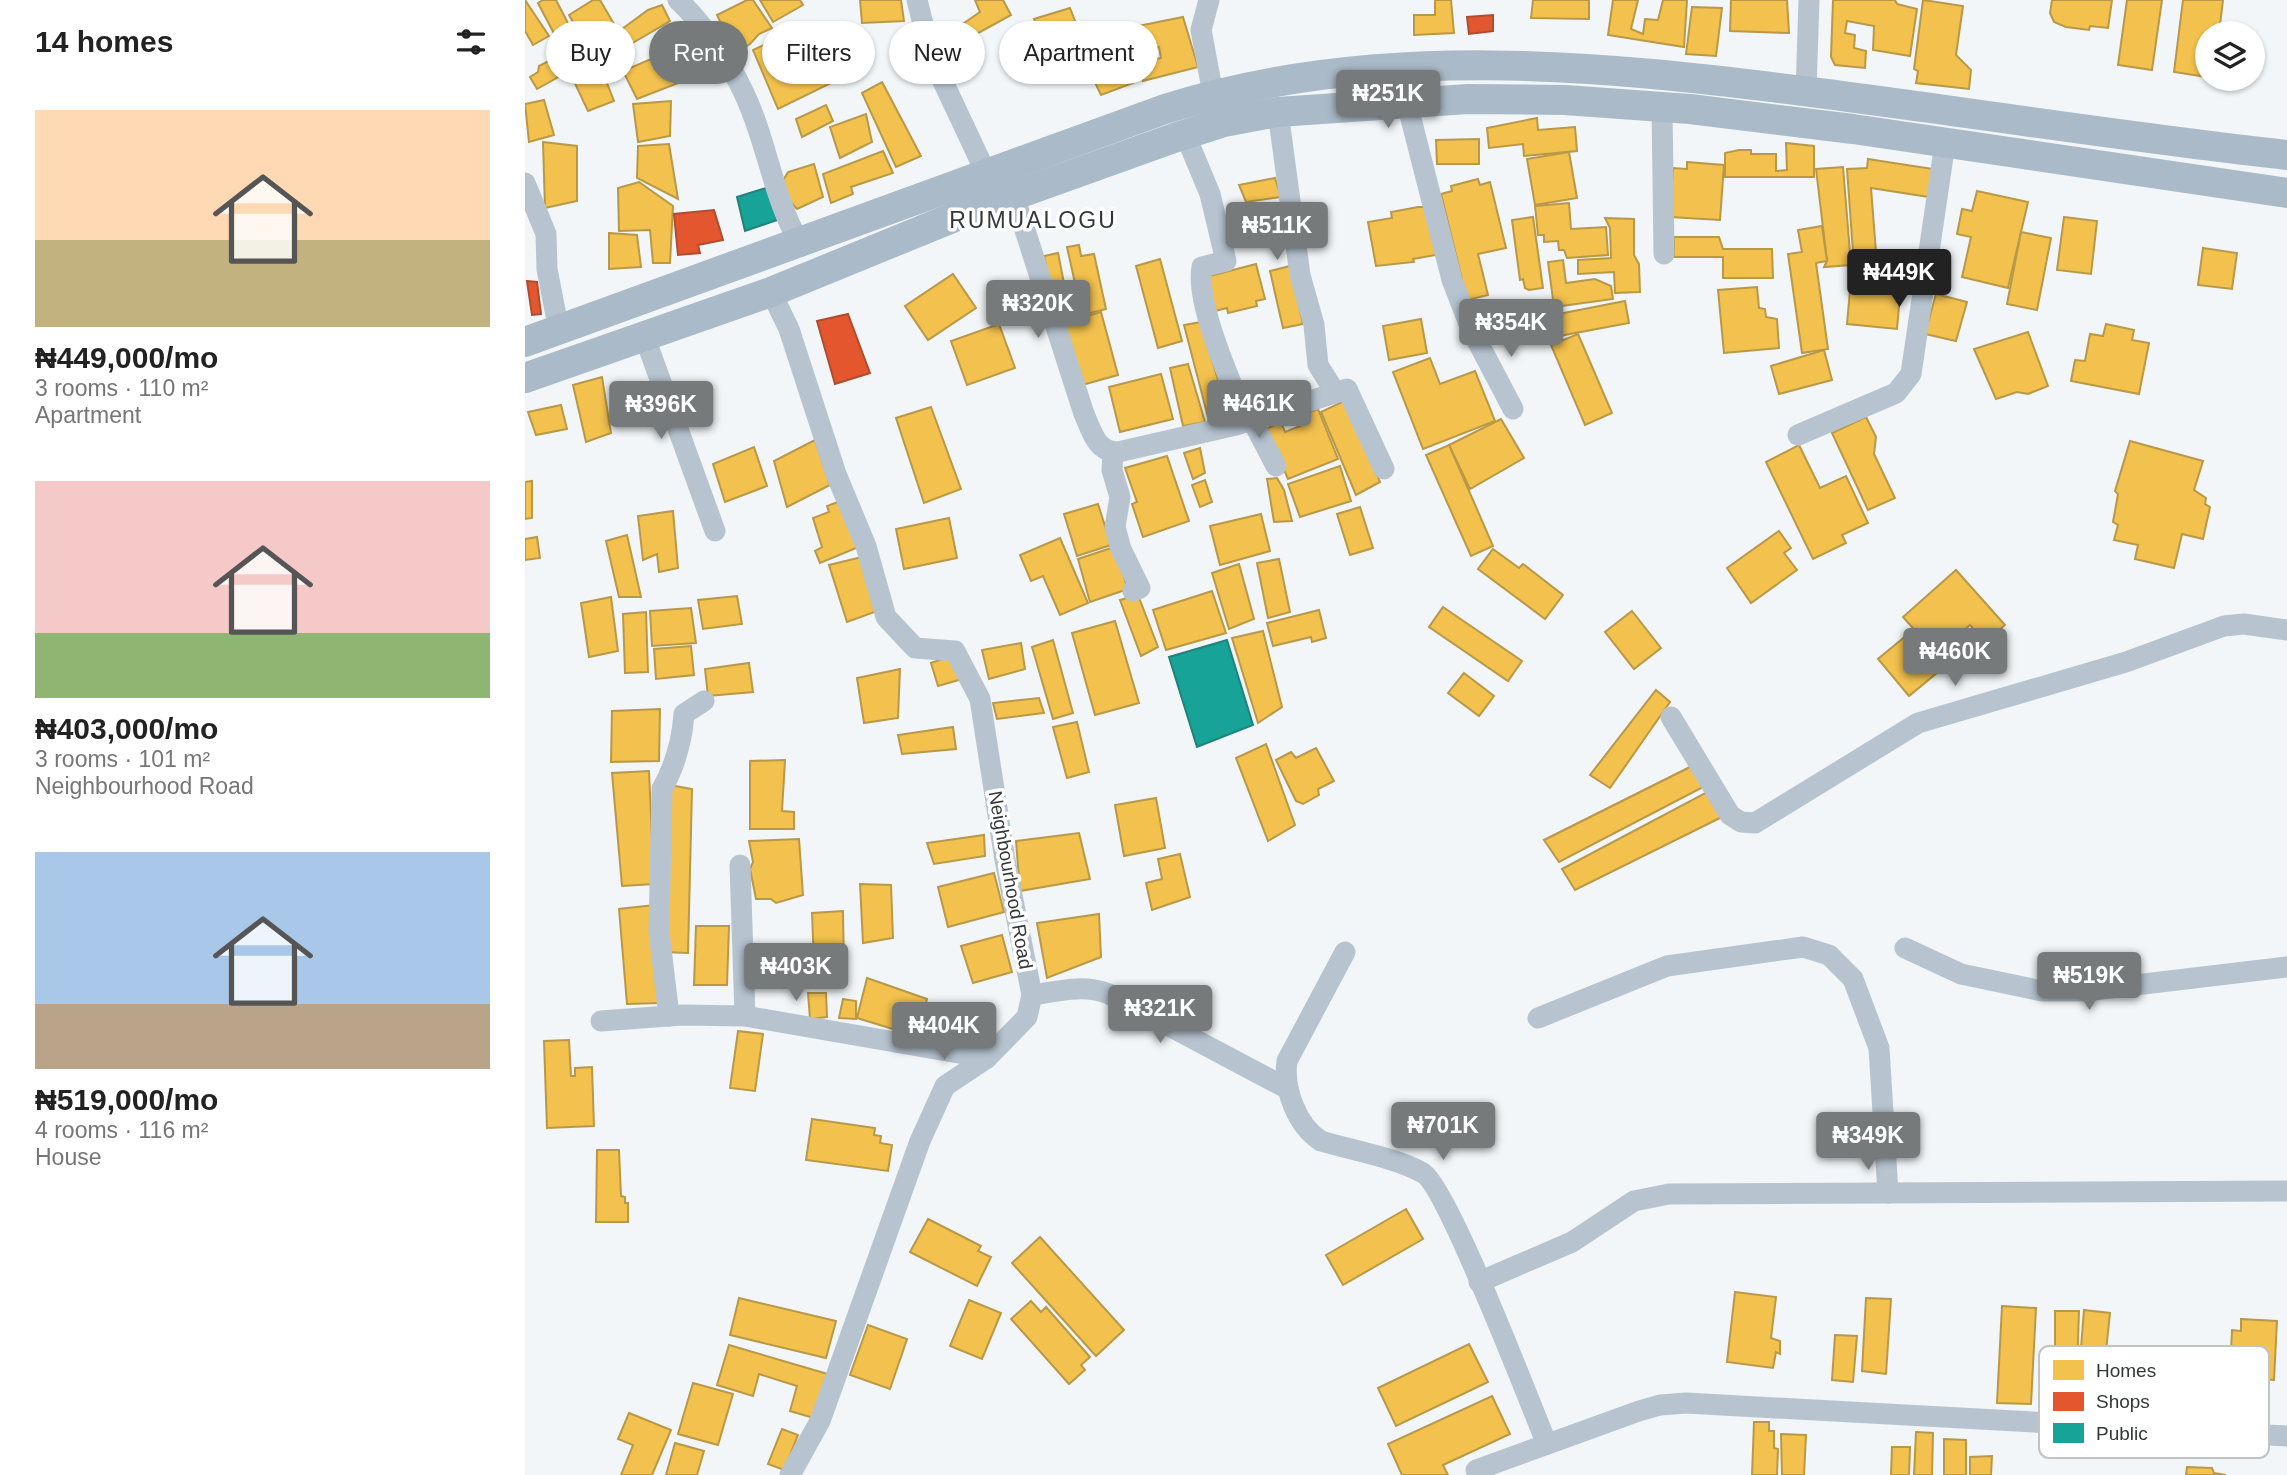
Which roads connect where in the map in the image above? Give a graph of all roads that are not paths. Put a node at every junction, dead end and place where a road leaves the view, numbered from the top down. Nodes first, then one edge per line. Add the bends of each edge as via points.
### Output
1 (678, 0) edge
2 (917, 0) edge
3 (1209, 0) edge
4 (1809, 0) edge
5 (1368, 69) junction
6 (1806, 91) junction
7 (1213, 94) junction
8 (1407, 103) junction
9 (1373, 105) junction
10 (1662, 107) junction
11 (1278, 112) junction
12 (1185, 134) junction
13 (1945, 143) junction
14 (2287, 155) edge
15 (986, 173) junction
16 (525, 183) edge
17 (2287, 193) edge
18 (1014, 196) junction
19 (799, 242) junction
20 (1664, 254) dead end
21 (772, 292) junction
22 (559, 331) junction
23 (645, 338) junction
24 (525, 342) edge
25 (525, 378) edge
26 (1335, 391) junction
27 (1513, 409) dead end
28 (1250, 421) junction
29 (1798, 435) dead end
30 (1113, 452) junction
31 (1276, 466) dead end
32 (1384, 470) dead end
33 (715, 531) dead end
34 (1133, 591) dead end
35 (2287, 630) edge
36 (704, 701) dead end
37 (1671, 717) dead end
38 (740, 865) dead end
39 (1905, 948) dead end
40 (1345, 952) dead end
41 (2287, 967) edge
42 (1032, 995) junction
43 (669, 1016) junction
44 (745, 1016) junction
45 (1538, 1018) dead end
46 (601, 1021) dead end
47 (987, 1058) junction
48 (1288, 1089) junction
49 (2287, 1191) edge
50 (1888, 1193) junction
51 (1479, 1282) junction
52 (2039, 1423) edge
53 (2269, 1435) edge
54 (2287, 1436) edge
55 (1547, 1444) junction
56 (1476, 1470) dead end
57 (790, 1475) edge

1 - 19 street via 743,92 786,220
2 - 15 street via 931,57
3 - 7 street via 1201,30
4 - 6 street
5 - 6 main road via 1567,67
5 - 7 main road
5 - 9 street
6 - 14 main road
7 - 15 main road
8 - 9 main road
8 - 10 main road via 1565,100
8 - 27 street via 1452,279 1471,328
9 - 11 main road
10 - 13 main road
10 - 20 street
11 - 12 main road
11 - 26 street via 1300,275 1314,325 1318,365
12 - 18 main road
12 - 28 street via 1210,194 1226,261 1202,267 1199,283 1213,331
13 - 17 main road
13 - 29 street via 1911,374 1896,393
15 - 19 main road
16 - 22 street via 546,234 547,269
18 - 21 main road
18 - 30 street via 1084,414 1100,447
19 - 22 main road
21 - 23 main road
21 - 42 street, Neighbourhood Road via 866,545 886,617 915,648 955,651 979,699
22 - 24 main road
23 - 25 main road
23 - 33 street
26 - 28 street
26 - 32 street via 1347,389 1355,400
28 - 30 street
28 - 31 street
30 - 34 street via 1112,470 1120,497 1115,527 1140,588
35 - 37 street via 2224,626 2126,662 1918,723 1755,822 1741,822 1730,815
36 - 43 street via 684,714 683,737 661,789 659,932
38 - 44 street
39 - 41 street via 1961,974 2042,991 2085,991
40 - 48 street via 1287,1061
42 - 47 street, Neighbourhood Road via 1027,1017
42 - 48 street via 1077,988 1101,991
43 - 44 street
43 - 46 street
44 - 47 street
45 - 50 street via 1667,966 1803,947 1829,955 1853,979 1879,1048
47 - 57 street, Neighbourhood Road via 946,1086 920,1141 820,1421
48 - 51 street via 1310,1135 1413,1169 1434,1183
49 - 50 street
50 - 51 street via 1669,1194 1634,1200 1572,1242
51 - 55 street
52 - 55 street via 1660,1405
53 - 54 street
55 - 56 street

